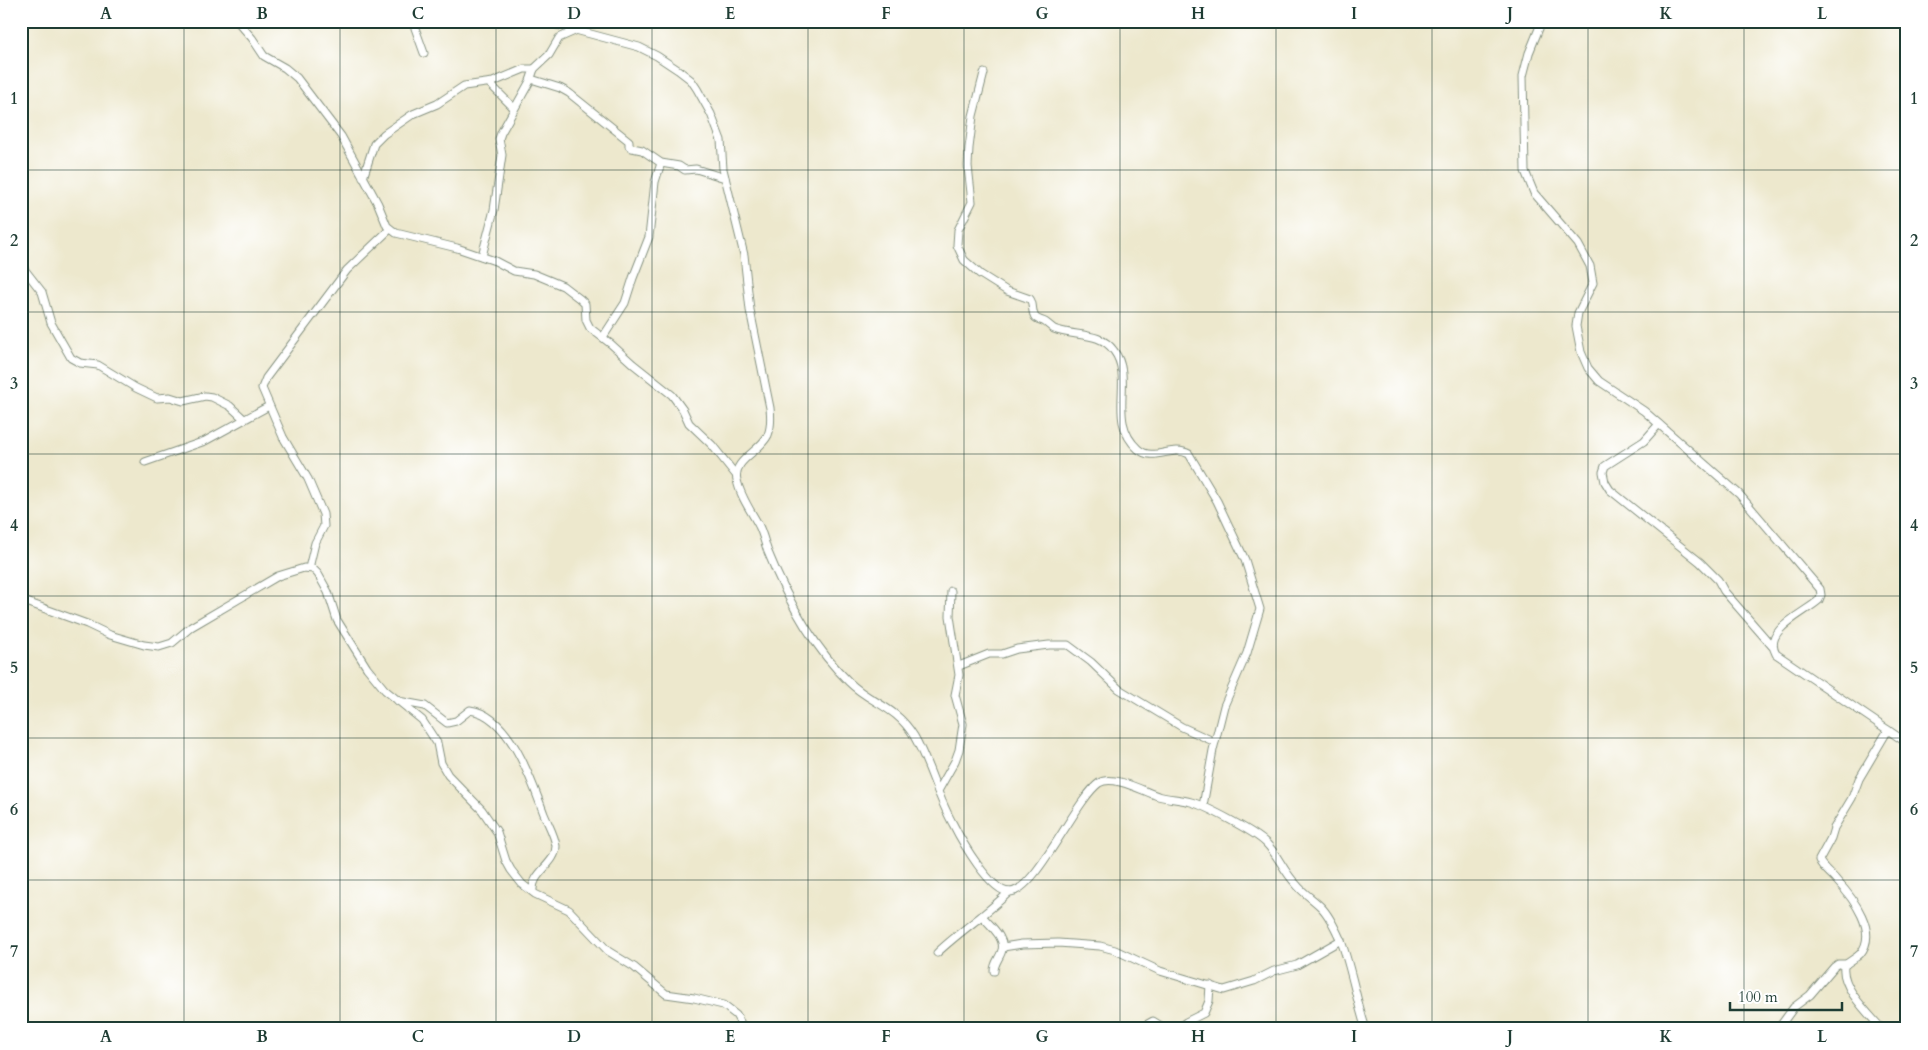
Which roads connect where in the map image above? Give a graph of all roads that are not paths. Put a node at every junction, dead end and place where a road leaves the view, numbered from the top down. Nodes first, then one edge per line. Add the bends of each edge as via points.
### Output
1 (237, 21) edge
2 (414, 21) edge
3 (542, 21) edge
4 (1542, 21) edge
5 (577, 30) junction
6 (424, 53) dead end
7 (534, 69) junction
8 (984, 73) dead end
9 (531, 79) junction
10 (489, 83) junction
11 (514, 108) junction
12 (661, 163) junction
13 (363, 178) junction
14 (725, 178) junction
15 (389, 230) junction
16 (482, 256) junction
17 (21, 265) edge
18 (603, 337) junction
19 (269, 406) junction
20 (244, 419) junction
21 (1659, 424) junction
22 (146, 462) dead end
23 (736, 475) junction
24 (309, 568) junction
25 (951, 591) dead end
26 (21, 600) edge
27 (1772, 646) junction
28 (959, 666) junction
29 (398, 701) junction
30 (1888, 730) junction
31 (1215, 742) junction
32 (1907, 743) edge
33 (938, 791) junction
34 (1203, 806) junction
35 (533, 892) junction
36 (1009, 892) junction
37 (982, 916) junction
38 (1341, 940) junction
39 (1003, 947) junction
40 (937, 953) dead end
41 (1846, 964) junction
42 (994, 971) dead end
43 (1210, 985) junction
44 (1144, 1026) dead end
45 (744, 1029) edge
46 (1166, 1029) edge
47 (1176, 1029) edge
48 (1366, 1029) edge
49 (1778, 1029) edge
50 (1882, 1029) edge

1 - 13 street via 264,56 290,71 303,86 341,136
2 - 6 street
3 - 5 street
4 - 21 street via 1523,76 1525,171 1534,193 1578,244 1590,266 1593,283 1578,313 1576,326 1588,368 1599,380
5 - 7 street via 559,38 549,55
5 - 14 street via 639,47 691,80 719,133
7 - 9 street
7 - 10 street via 524,68
8 - 31 street via 969,148 972,202 957,235 962,256 967,264 993,283 1030,298 1034,316 1053,328 1098,338 1110,346 1121,365 1121,412 1130,438 1147,454 1181,450 1189,454 1217,501 1249,569 1260,615 1224,706
9 - 11 street
9 - 12 street via 569,93 629,141 630,147 642,150
10 - 11 street
10 - 13 street via 457,89 384,134 372,148
11 - 16 street via 499,139 502,155 494,210
12 - 14 street
12 - 18 street via 655,182 649,237 625,304
13 - 15 street
14 - 23 street via 744,255 750,310 770,408 766,439 739,466
15 - 16 street
15 - 19 street via 342,276 266,378 262,388
16 - 18 street via 514,271 534,274 563,286 583,301 588,326
17 - 20 street via 42,292 53,327 76,362 98,365 156,398 170,397 183,401 212,397 230,406
18 - 23 street via 672,395 689,423
19 - 20 street
19 - 24 street via 323,514 324,526 315,543
20 - 22 street via 193,446
21 - 27 street via 1739,494 1820,589 1820,598 1783,626 1773,638
21 - 27 street via 1644,440 1607,464 1603,472 1604,482 1700,562
23 - 33 street via 798,616 848,681 902,720 921,750
24 - 26 street via 278,576 159,648 115,637
24 - 29 street via 316,571 323,581 337,620 367,668
25 - 28 street via 950,616
27 - 30 street via 1781,659
28 - 31 street via 989,654 1049,644 1068,645 1126,694
28 - 33 street via 955,695 963,724 960,744 955,761
29 - 35 street via 422,720 436,743 443,768 490,821 511,870
29 - 35 street via 424,706 449,723 474,710 502,728 537,793 556,845 550,860 534,881
30 - 32 street
30 - 41 street via 1859,779 1819,860 1851,898 1864,921 1866,943 1860,954
31 - 34 street
33 - 36 street via 952,824 985,874 998,887
34 - 36 street via 1169,799 1114,780 1102,781 1084,799 1035,871 1023,885
34 - 38 street via 1266,843 1294,882 1326,913
35 - 45 street via 569,910 608,951 634,967 666,994 724,1005 736,1015
36 - 37 street
37 - 39 street
37 - 40 street
38 - 43 street via 1297,965 1236,988 1224,990
38 - 48 street
39 - 42 street
39 - 43 street via 1058,942 1095,945 1115,950 1175,976
41 - 49 street via 1834,967 1810,996 1794,1007
41 - 50 street via 1844,974 1854,996
43 - 47 street via 1204,1013
44 - 46 street via 1153,1021

